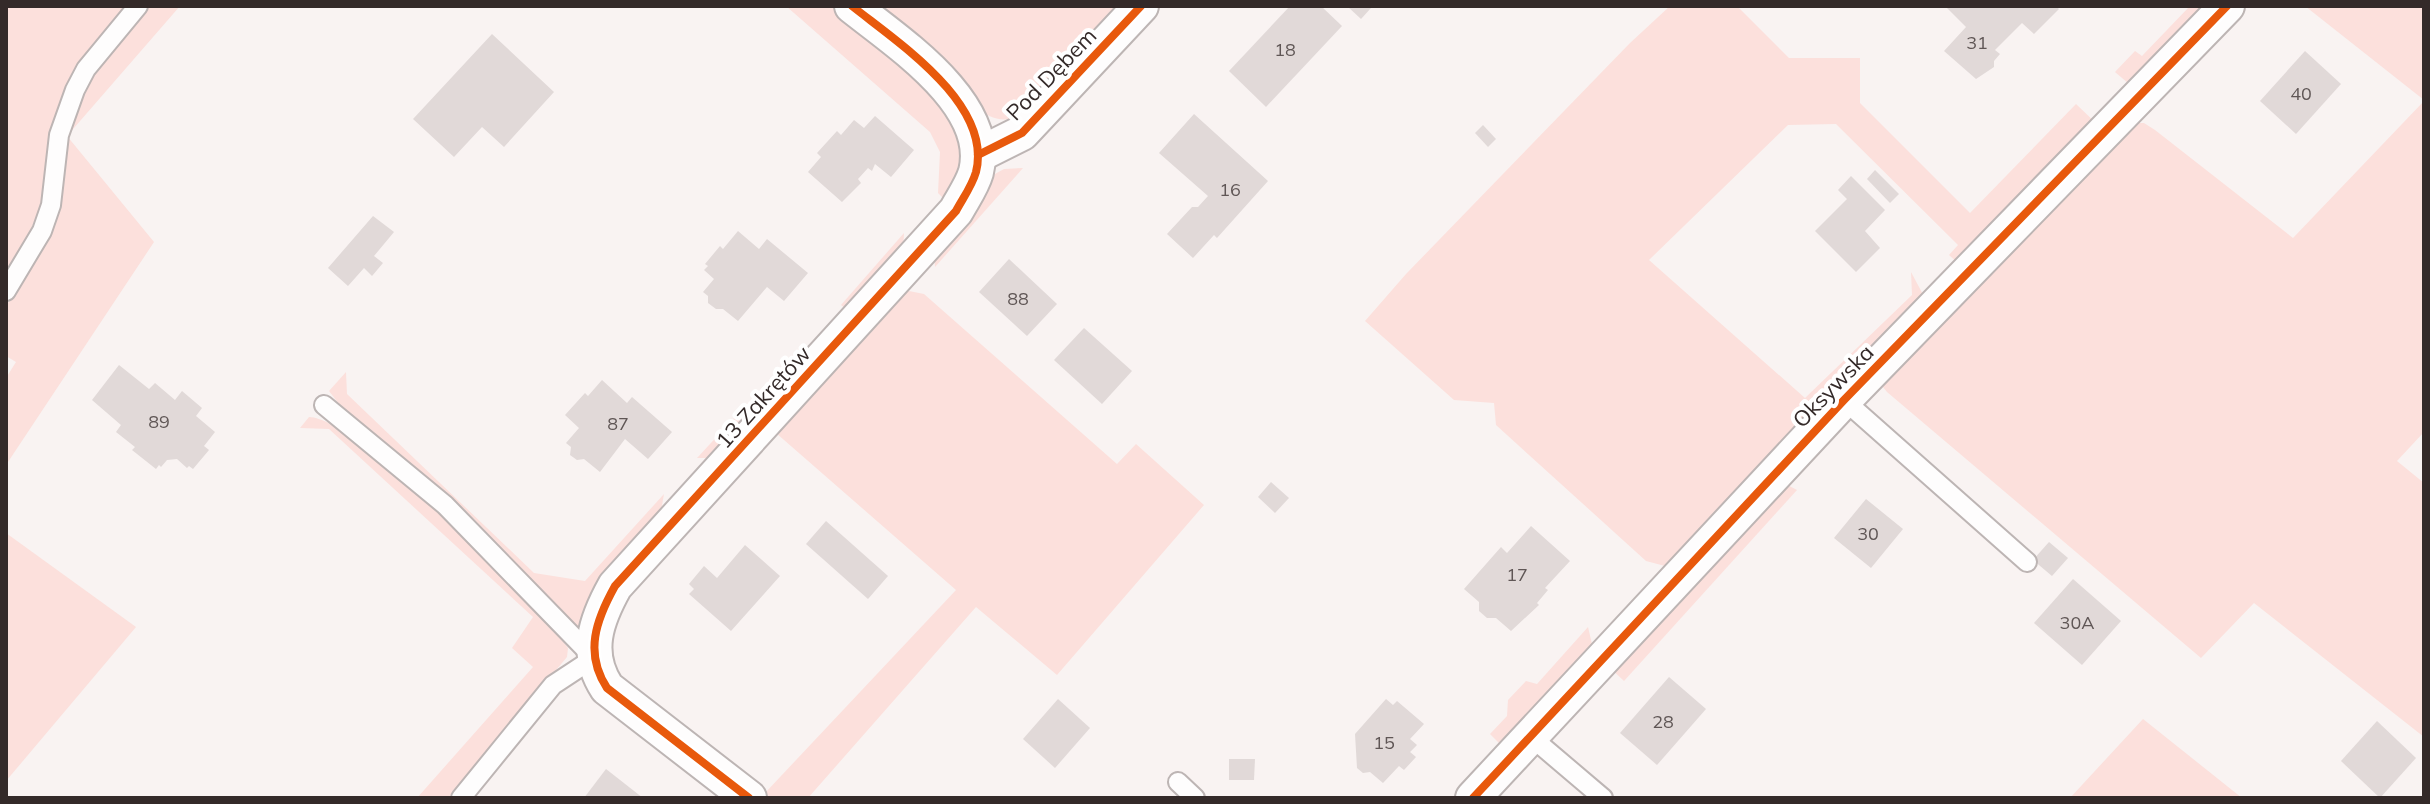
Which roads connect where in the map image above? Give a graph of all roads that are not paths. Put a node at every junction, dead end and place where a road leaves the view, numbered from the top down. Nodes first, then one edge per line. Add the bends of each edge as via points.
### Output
1 (138, 6) edge
2 (852, 6) edge
3 (1141, 6) edge
4 (2227, 6) edge
5 (978, 155) junction
6 (6, 291) edge
7 (1844, 400) junction
8 (324, 405) dead end
9 (2027, 562) dead end
10 (594, 658) junction
11 (1530, 736) junction
12 (1178, 782) dead end
13 (461, 798) edge
14 (749, 798) edge
15 (1195, 798) edge
16 (1473, 798) edge
17 (1603, 798) edge

1 - 6 lane via 75,90 59,135 51,205
2 - 5 street via 955,97 971,123
3 - 5 street, Pod Dębem via 1022,133
4 - 7 street, Oksywska
5 - 10 street, 13 Zakrętów via 973,179 956,211 615,586 595,630
7 - 9 lane
7 - 11 street, Oksywska
8 - 10 lane via 445,505
10 - 13 lane via 553,685
10 - 14 street via 607,688
11 - 16 street, Oksywska
11 - 17 lane
12 - 15 lane

